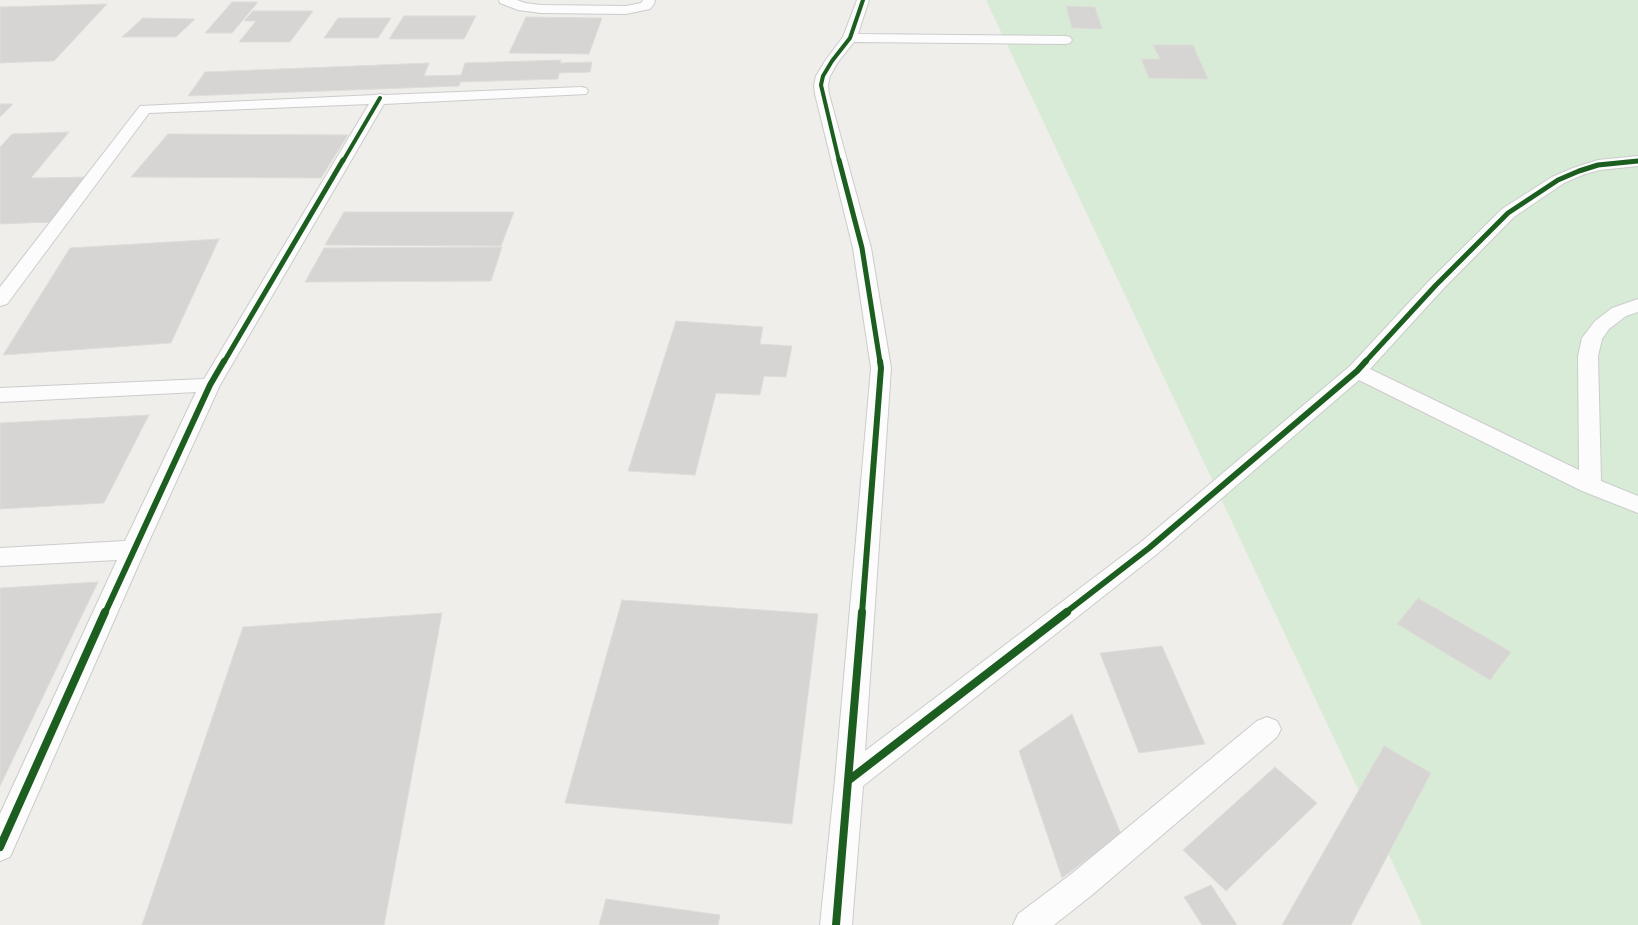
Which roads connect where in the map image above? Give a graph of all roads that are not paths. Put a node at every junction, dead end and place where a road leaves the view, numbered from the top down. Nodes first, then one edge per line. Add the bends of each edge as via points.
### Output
1 (502, 0) edge
2 (505, 0) edge
3 (649, 0) edge
4 (863, 0) edge
5 (850, 38) junction
6 (1065, 40) dead end
7 (581, 91) dead end
8 (380, 98) junction
9 (1638, 161) edge
10 (0, 300) edge
11 (1638, 305) edge
12 (1357, 371) junction
13 (210, 385) junction
14 (0, 395) edge
15 (1590, 485) junction
16 (1638, 505) edge
17 (133, 550) junction
18 (0, 557) edge
19 (1267, 729) dead end
20 (849, 780) junction
21 (0, 847) edge
22 (836, 925) edge
23 (1029, 925) edge

1 - 2 street
2 - 3 street via 541,10 626,10 645,6
4 - 5 street
5 - 6 street
5 - 20 street via 823,76 821,89 862,248 881,368
7 - 8 street
8 - 10 street via 145,109
8 - 13 street
9 - 12 street via 1598,165 1578,171 1547,187 1508,213 1436,285
11 - 15 street via 1619,312 1602,325 1592,338 1588,356
12 - 15 street
12 - 20 street via 1149,548
13 - 14 street
13 - 17 street
15 - 16 street
17 - 18 street
17 - 21 street
19 - 23 street via 1081,885
20 - 22 street

